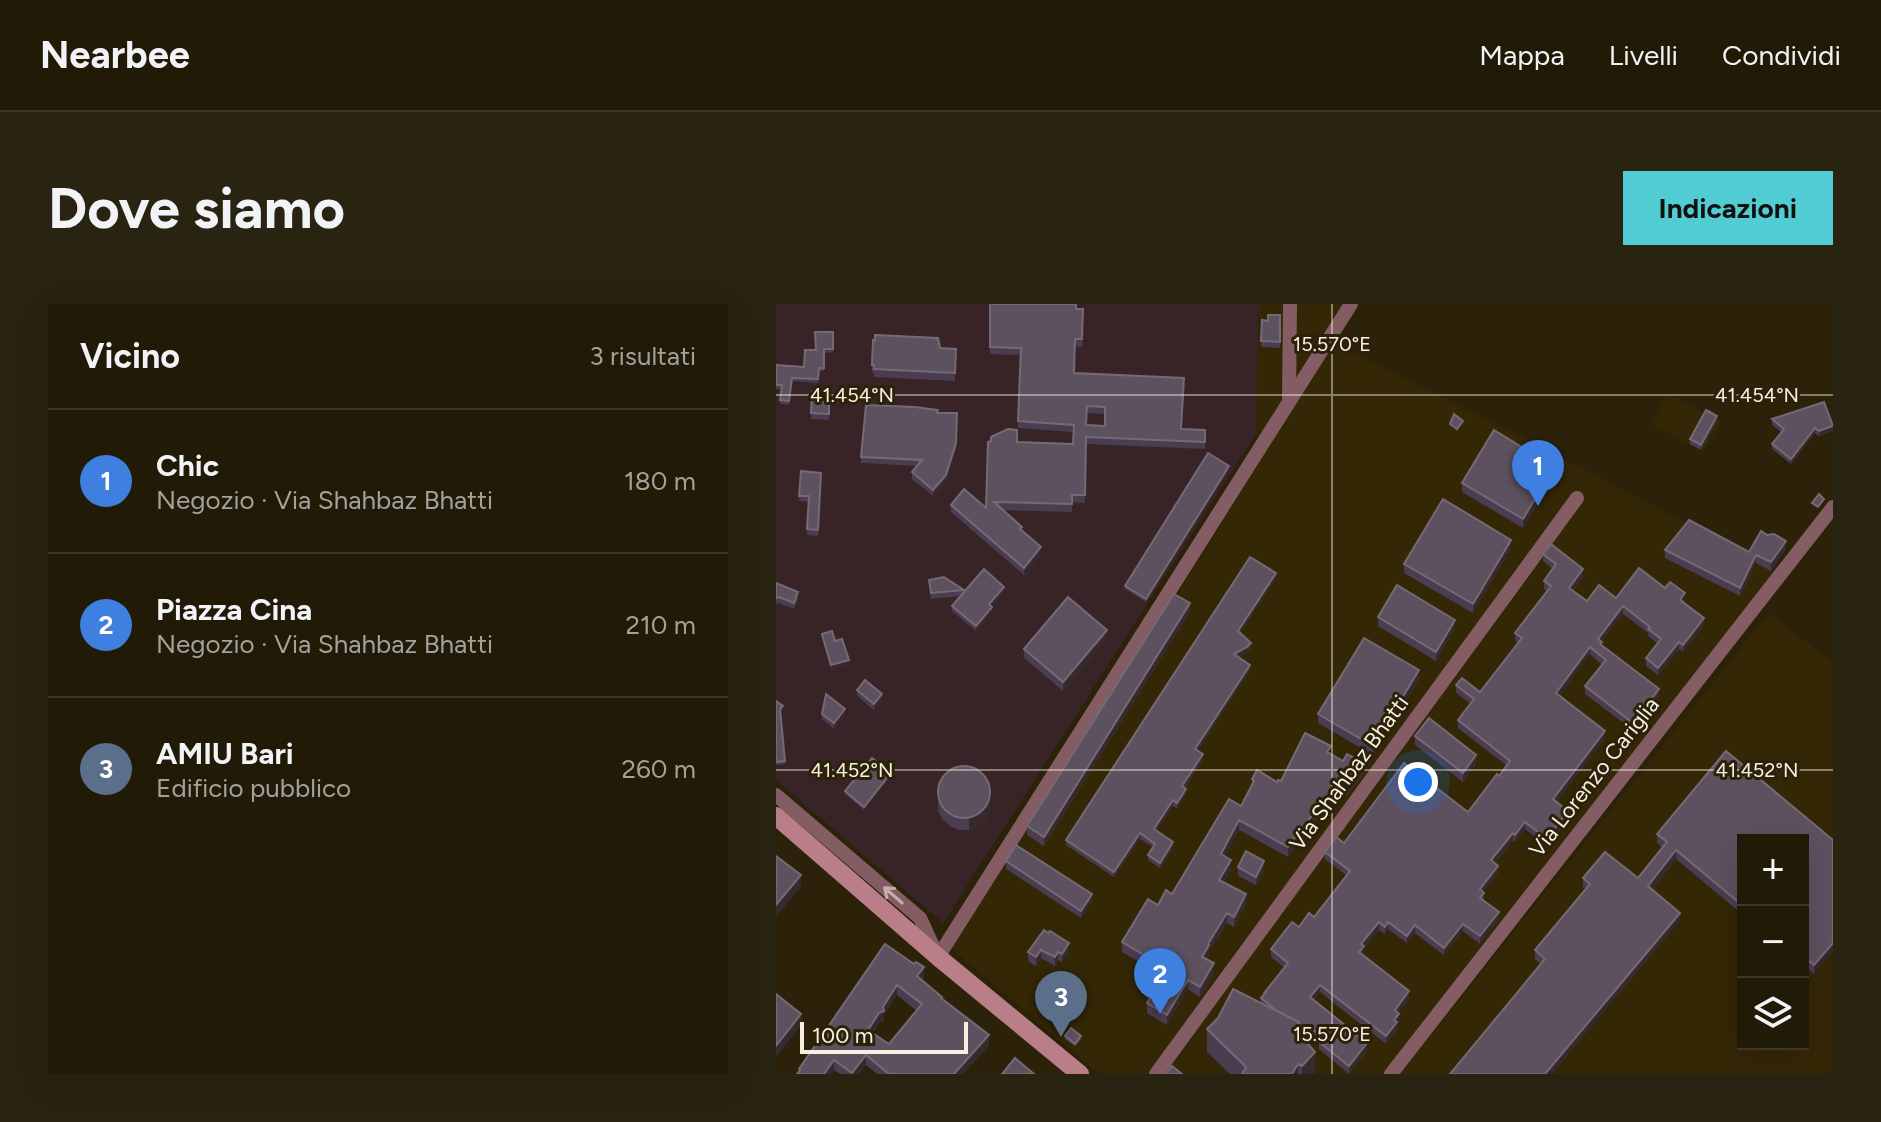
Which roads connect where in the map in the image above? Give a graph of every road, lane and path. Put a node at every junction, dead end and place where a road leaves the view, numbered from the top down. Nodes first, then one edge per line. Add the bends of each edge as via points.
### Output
1 (1290, 304) edge
2 (1351, 304) edge
3 (1289, 402) junction
4 (1577, 498) dead end
5 (1833, 507) edge
6 (776, 795) edge
7 (776, 816) edge
8 (938, 957) junction
9 (1080, 1074) edge
10 (1156, 1074) edge
11 (1391, 1074) edge

1 - 3 street
2 - 3 street
3 - 8 street
4 - 10 street, Via Shahbaz Bhatti
5 - 11 street, Via Lorenzo Cariglia
8 -> 6 street via 920,918
7 - 8 main road
8 - 9 main road

